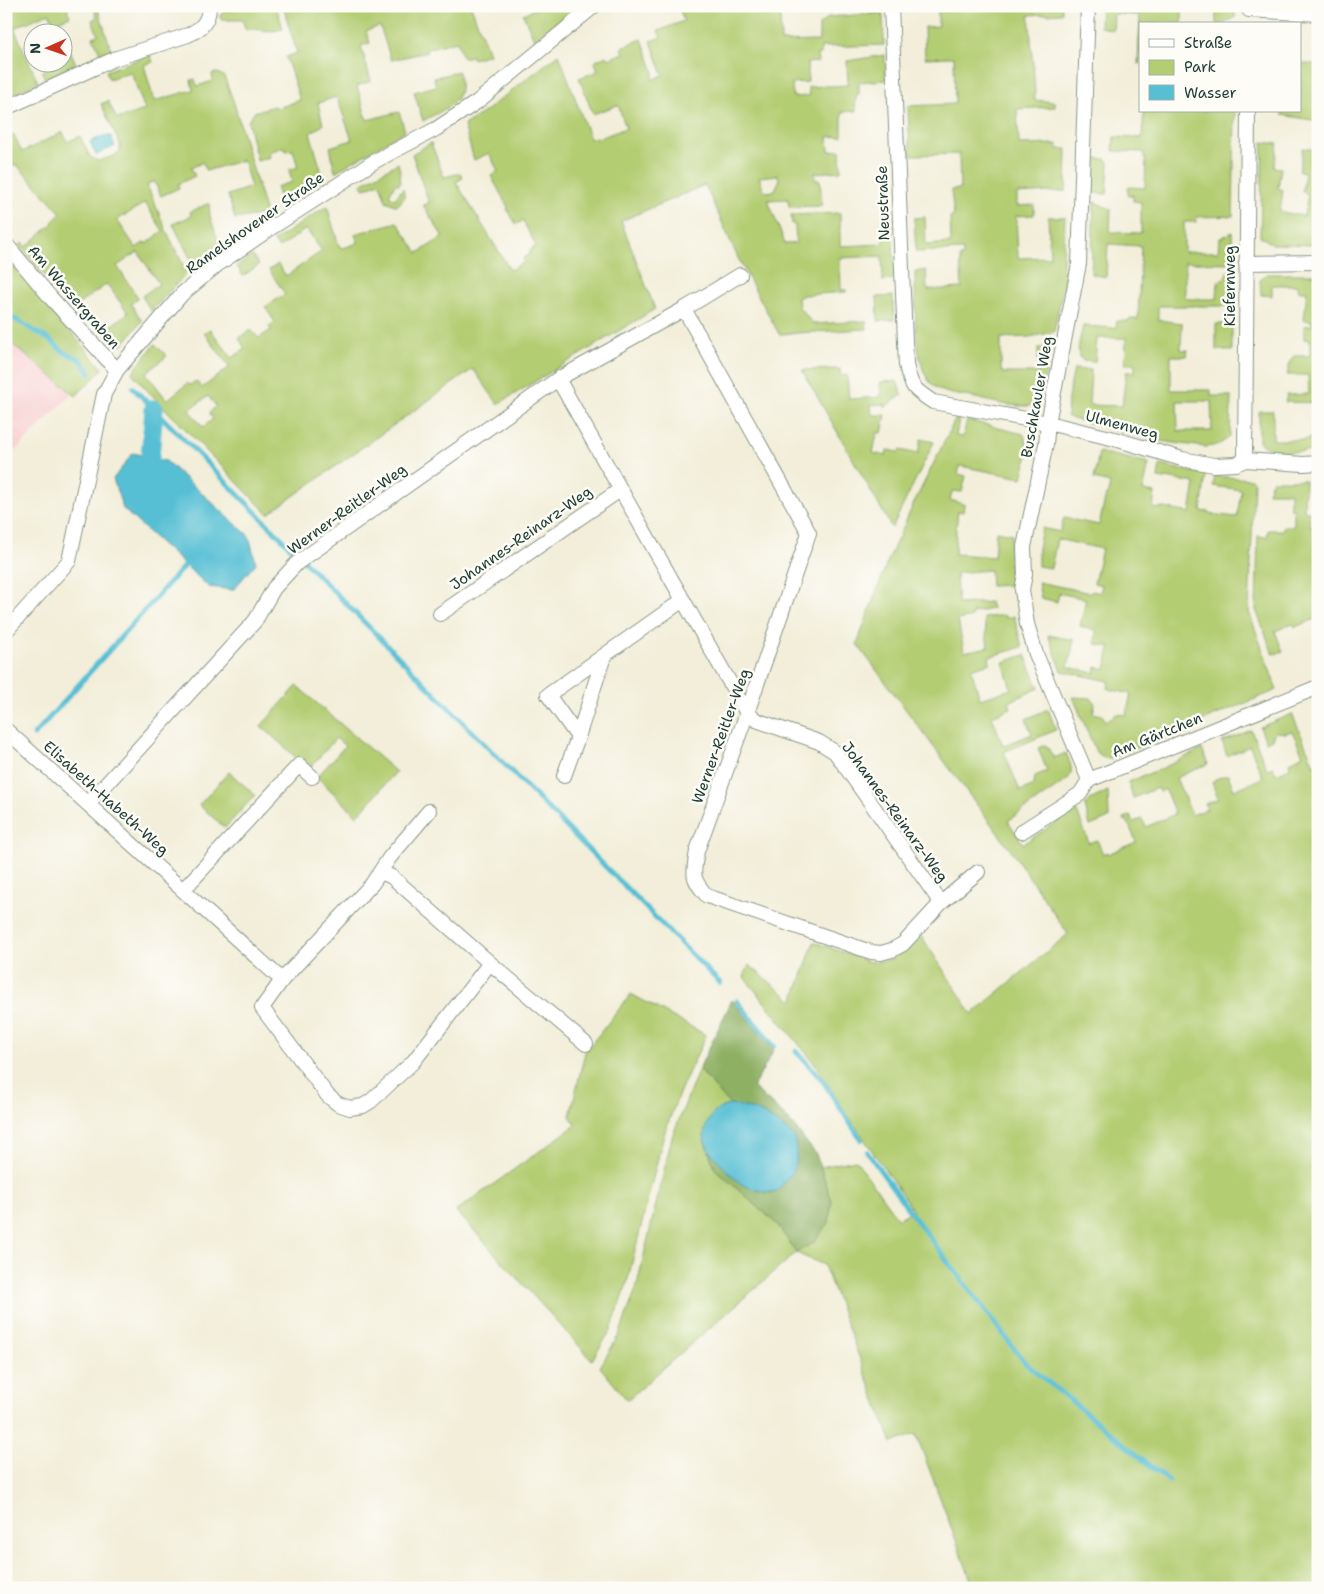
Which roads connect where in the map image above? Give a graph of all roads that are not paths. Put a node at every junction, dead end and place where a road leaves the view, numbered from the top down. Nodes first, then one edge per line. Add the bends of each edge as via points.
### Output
1 (209, 6) edge
2 (594, 6) edge
3 (891, 6) edge
4 (1088, 6) edge
5 (1249, 13) edge
6 (1318, 14) edge
7 (6, 108) edge
8 (1248, 112) edge
9 (6, 244) edge
10 (1318, 262) edge
11 (1246, 263) junction
12 (740, 275) dead end
13 (684, 309) junction
14 (117, 370) junction
15 (558, 379) junction
16 (920, 394) joint
17 (1048, 423) junction
18 (1245, 460) junction
19 (1318, 462) edge
20 (620, 490) junction
21 (683, 600) junction
22 (440, 614) dead end
23 (6, 630) edge
24 (604, 656) junction
25 (1318, 687) edge
26 (747, 713) junction
27 (6, 730) edge
28 (578, 737) junction
29 (564, 776) dead end
30 (312, 777) dead end
31 (1089, 780) junction
32 (88, 804) junction
33 (429, 811) dead end
34 (1021, 832) dead end
35 (381, 872) junction
36 (978, 872) dead end
37 (184, 890) junction
38 (942, 903) junction
39 (490, 963) junction
40 (282, 980) junction
41 (586, 1044) dead end

1 - 7 street via 209,13 199,30 114,59
2 - 14 street, Ramelshovener Straße via 477,102 436,129 375,161 218,265 182,294
3 - 16 street, Neustraße via 906,365 911,384
4 - 17 street, Buschkauler Weg via 1080,264
5 - 6 street
8 - 11 street, Kiefernweg
9 - 14 street, Am Wassergraben
10 - 11 street
11 - 18 street, Kiefernweg
12 - 13 street, Werner-Reitler-Weg
13 - 15 street, Werner-Reitler-Weg
13 - 26 street, Werner-Reitler-Weg via 809,533
14 - 23 street, Ramelshovener Straße via 104,394 69,561
15 - 20 street
15 - 32 street, Werner-Reitler-Weg via 297,564 274,588 255,621
16 - 17 street, Ulmenweg via 933,402
17 - 18 street, Ulmenweg via 1182,459 1214,465 1236,464
17 - 31 street, Buschkauler Weg via 1024,548 1022,590 1036,654
18 - 19 street, Ulmenweg
20 - 21 street
20 - 22 street, Johannes-Reinarz-Weg
21 - 24 street
21 - 26 street
24 - 28 street
24 - 28 street via 548,695
25 - 31 street, Am Gärtchen
26 - 38 street, Johannes-Reinarz-Weg via 756,720 820,742 836,752
26 - 38 street, Werner-Reitler-Weg via 697,851 693,871 696,884 707,896 881,953 903,944
27 - 32 street, Elisabeth-Habeth-Weg
28 - 29 street
30 - 37 street via 299,765
31 - 34 street, Am Gärtchen via 1080,794
32 - 37 street, Elisabeth-Habeth-Weg
33 - 35 street
35 - 39 street via 392,877
35 - 40 street
36 - 38 street, Werner-Reitler-Weg
37 - 40 street, Elisabeth-Habeth-Weg
39 - 40 street via 413,1062 371,1101 350,1108 328,1096 262,1008
39 - 41 street

